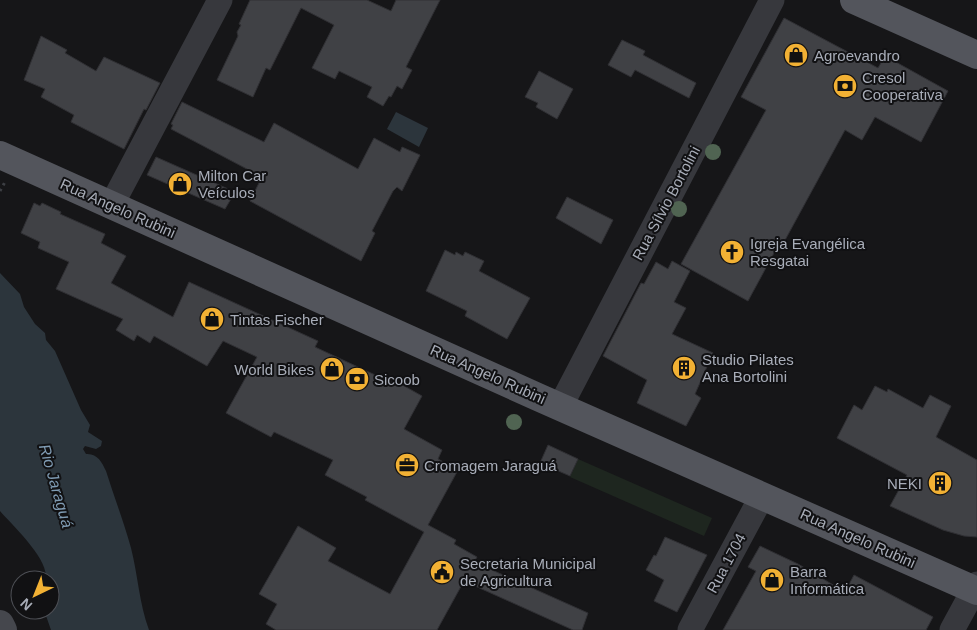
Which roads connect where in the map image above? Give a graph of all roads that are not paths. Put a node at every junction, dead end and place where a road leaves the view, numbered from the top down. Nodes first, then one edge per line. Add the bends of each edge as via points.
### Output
1 (220, 0) edge
2 (772, 0) edge
3 (854, 0) edge
4 (977, 55) edge
5 (0, 154) edge
6 (112, 206) junction
7 (560, 406) junction
8 (762, 496) junction
9 (976, 588) edge
10 (0, 624) edge
11 (3, 630) edge
12 (690, 630) edge
13 (952, 630) edge

1 - 6 street
2 - 7 street, Rua Sílvio Bortolini
3 - 4 main road
5 - 6 main road, Rua Angelo Rubini
6 - 7 main road, Rua Angelo Rubini
7 - 8 main road, Rua Angelo Rubini
8 - 9 main road, Rua Angelo Rubini
8 - 12 street, Rua 1704
9 - 13 street
10 - 11 main road

